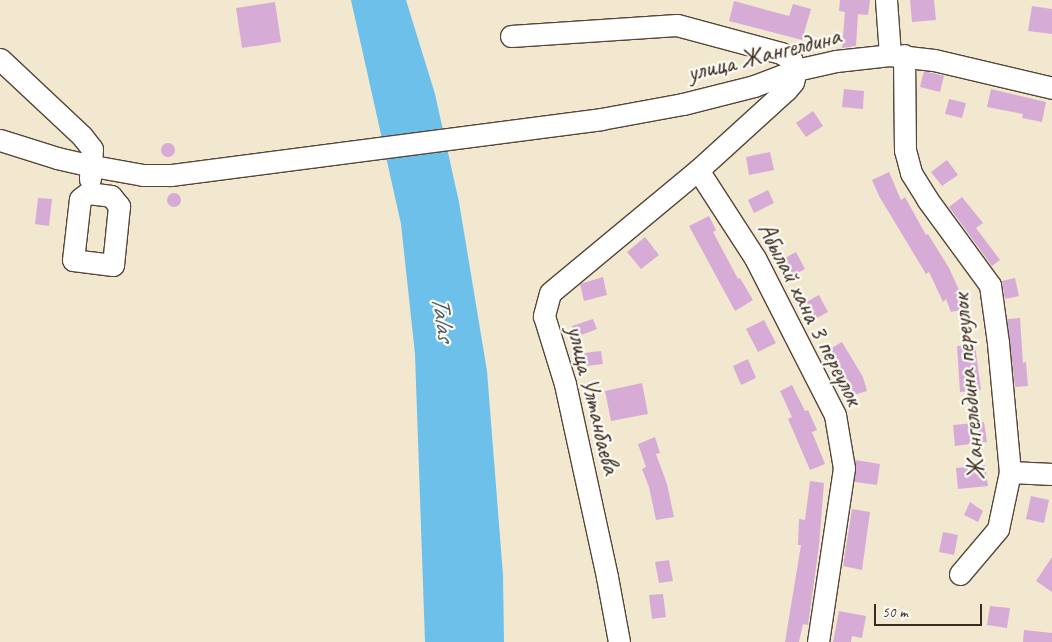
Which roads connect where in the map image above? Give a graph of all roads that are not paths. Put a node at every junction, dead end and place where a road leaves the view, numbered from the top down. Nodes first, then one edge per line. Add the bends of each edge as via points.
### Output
1 (886, 0) edge
2 (510, 36) dead end
3 (897, 55) junction
4 (0, 58) edge
5 (796, 70) junction
6 (1052, 88) edge
7 (0, 140) edge
8 (93, 166) junction
9 (698, 170) junction
10 (88, 193) dead end
11 (1010, 472) junction
12 (1052, 474) edge
13 (960, 574) dead end
14 (618, 642) edge
15 (818, 642) edge

1 - 3 street, Жангельдина переулок
2 - 5 street via 677,25 782,54 791,59
3 - 5 street, улица Жангелдина via 836,61
3 - 6 street, улица Жангелдина via 934,60
3 - 11 street, Жангельдина переулок via 905,150 911,172 990,285
4 - 8 street via 82,136 92,149
5 - 8 street, улица Жангелдина via 754,86 683,104 488,135 171,176 143,175
5 - 9 street, улица Ултанбаева via 793,82 786,90
7 - 8 street, улица Жангелдина
8 - 10 street
9 - 14 street, улица Ултанбаева via 550,293 544,316 565,384
9 - 15 street, Абылай хана 3 переулок via 755,258 835,415 844,468
11 - 12 street
11 - 13 street, Жангельдина переулок via 998,529

